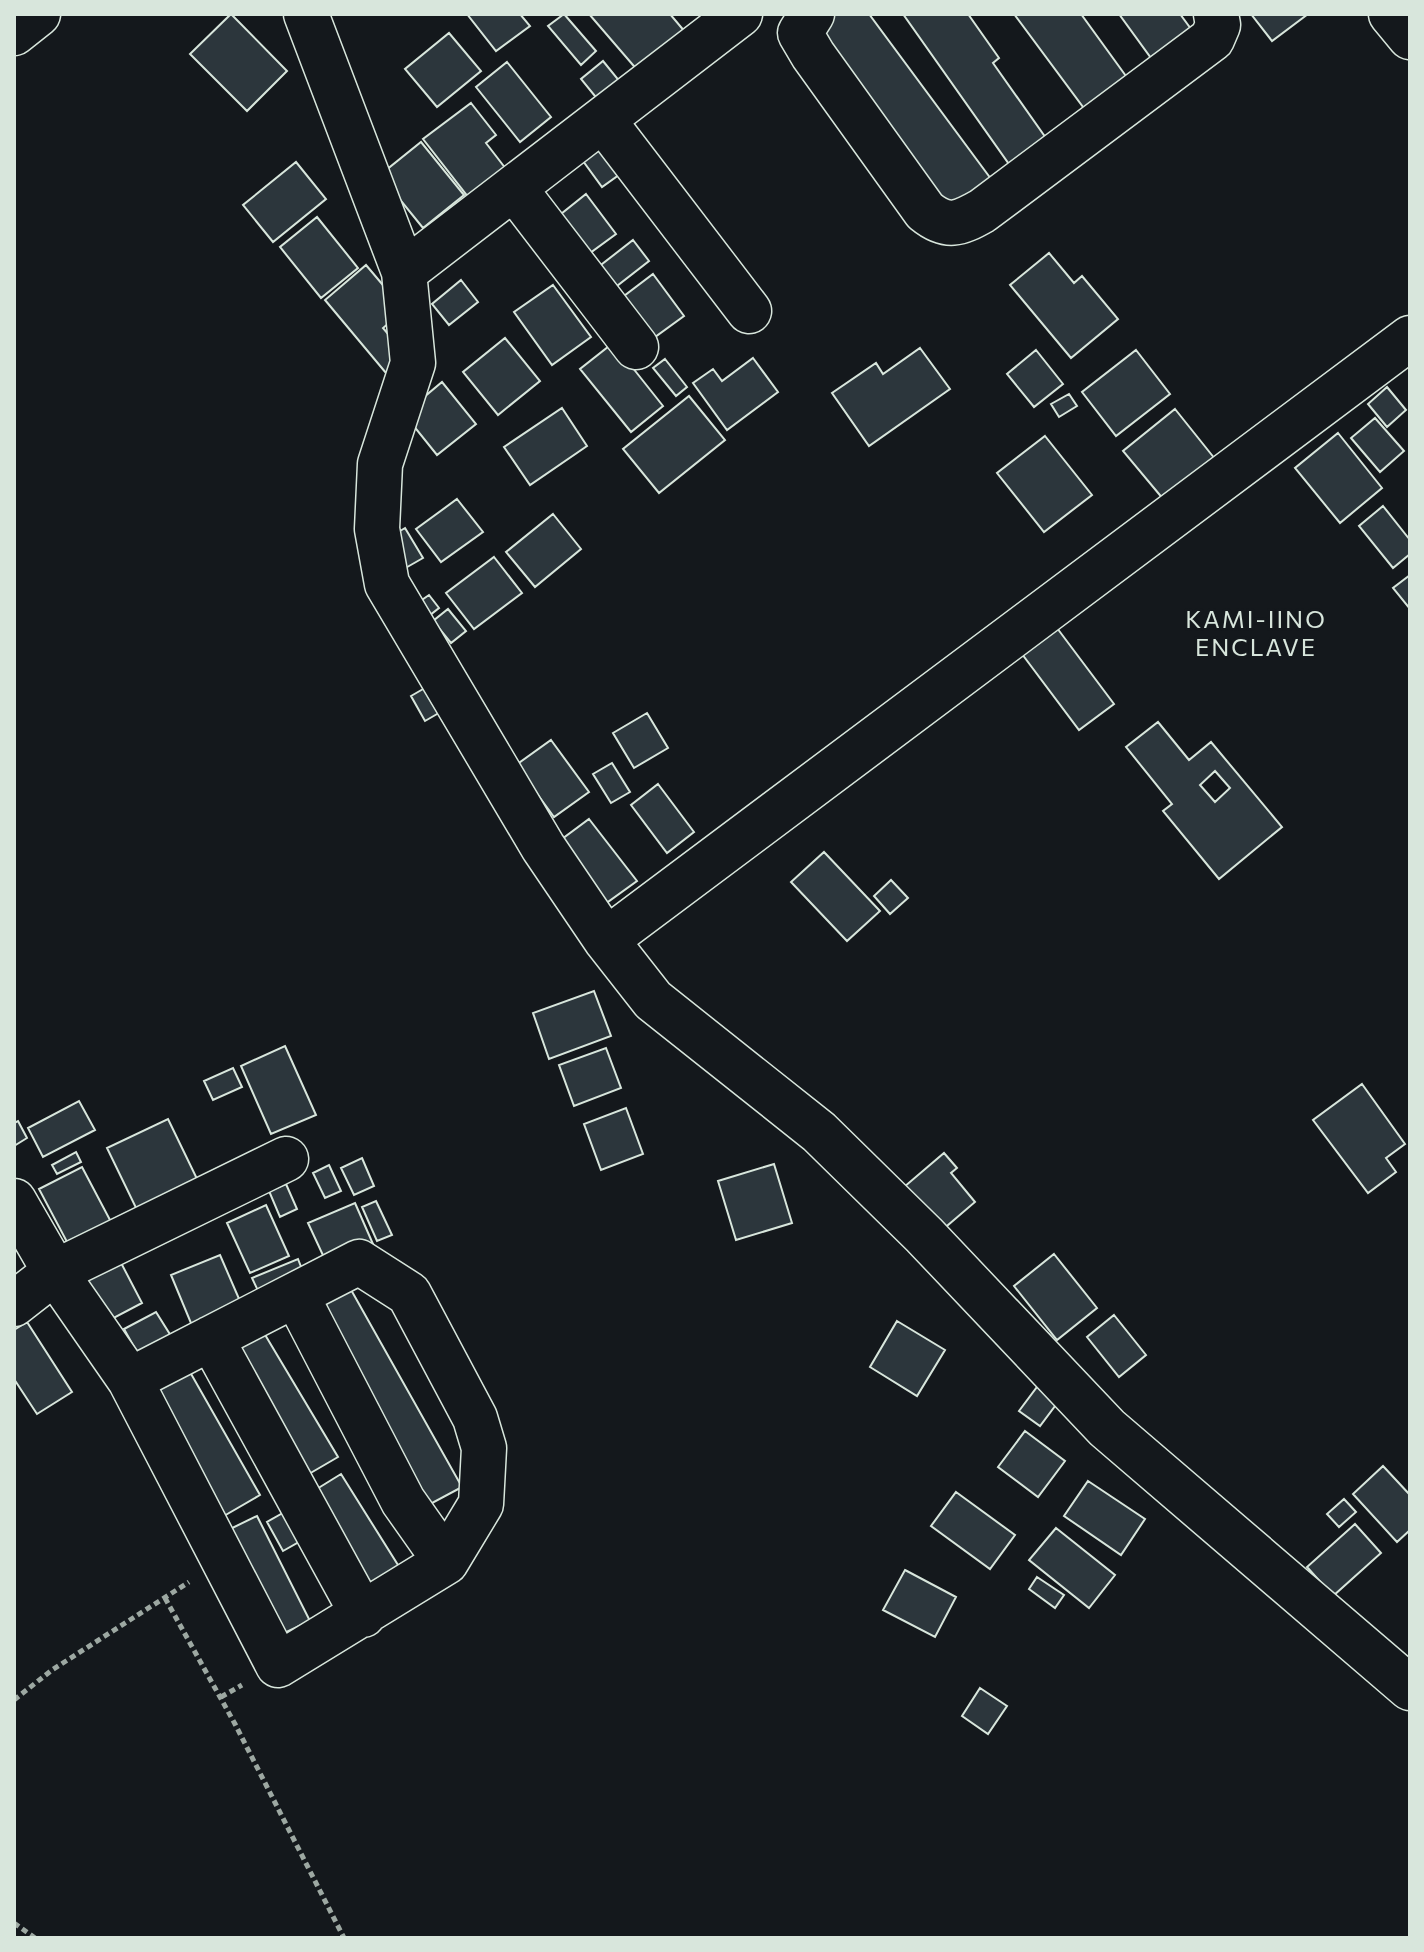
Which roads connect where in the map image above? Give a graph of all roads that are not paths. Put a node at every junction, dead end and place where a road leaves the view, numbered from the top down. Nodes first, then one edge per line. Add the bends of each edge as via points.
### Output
1 (38, 14) edge
2 (306, 14) edge
3 (740, 14) edge
4 (812, 14) edge
5 (1216, 14) edge
6 (1391, 14) edge
7 (14, 33) edge
8 (1410, 37) edge
9 (603, 120) junction
10 (514, 188) junction
11 (404, 272) junction
12 (749, 311) dead end
13 (1410, 338) edge
14 (636, 347) dead end
15 (606, 940) junction
16 (286, 1159) dead end
17 (14, 1201) edge
18 (55, 1272) junction
19 (296, 1295) junction
20 (14, 1304) edge
21 (211, 1338) junction
22 (130, 1380) junction
23 (446, 1562) junction
24 (363, 1615) junction
25 (1410, 1688) edge

1 - 7 street
2 - 11 street
3 - 9 street
4 - 5 street via 800,33 813,55 925,211 939,222 958,224 1212,39
6 - 8 street
9 - 10 street
9 - 12 street
10 - 11 street
10 - 14 street
11 - 15 street via 413,363 380,464 377,529 387,584 496,770
13 - 15 street
15 - 25 street via 653,1000 829,1142 1107,1428
16 - 18 street
17 - 18 street
18 - 20 street
18 - 22 street
19 - 21 street
19 - 23 street via 403,1501
19 - 23 street via 359,1262 409,1294 475,1418 484,1448 481,1504
21 - 22 street
21 - 24 street
22 - 24 street via 278,1665
23 - 24 street

